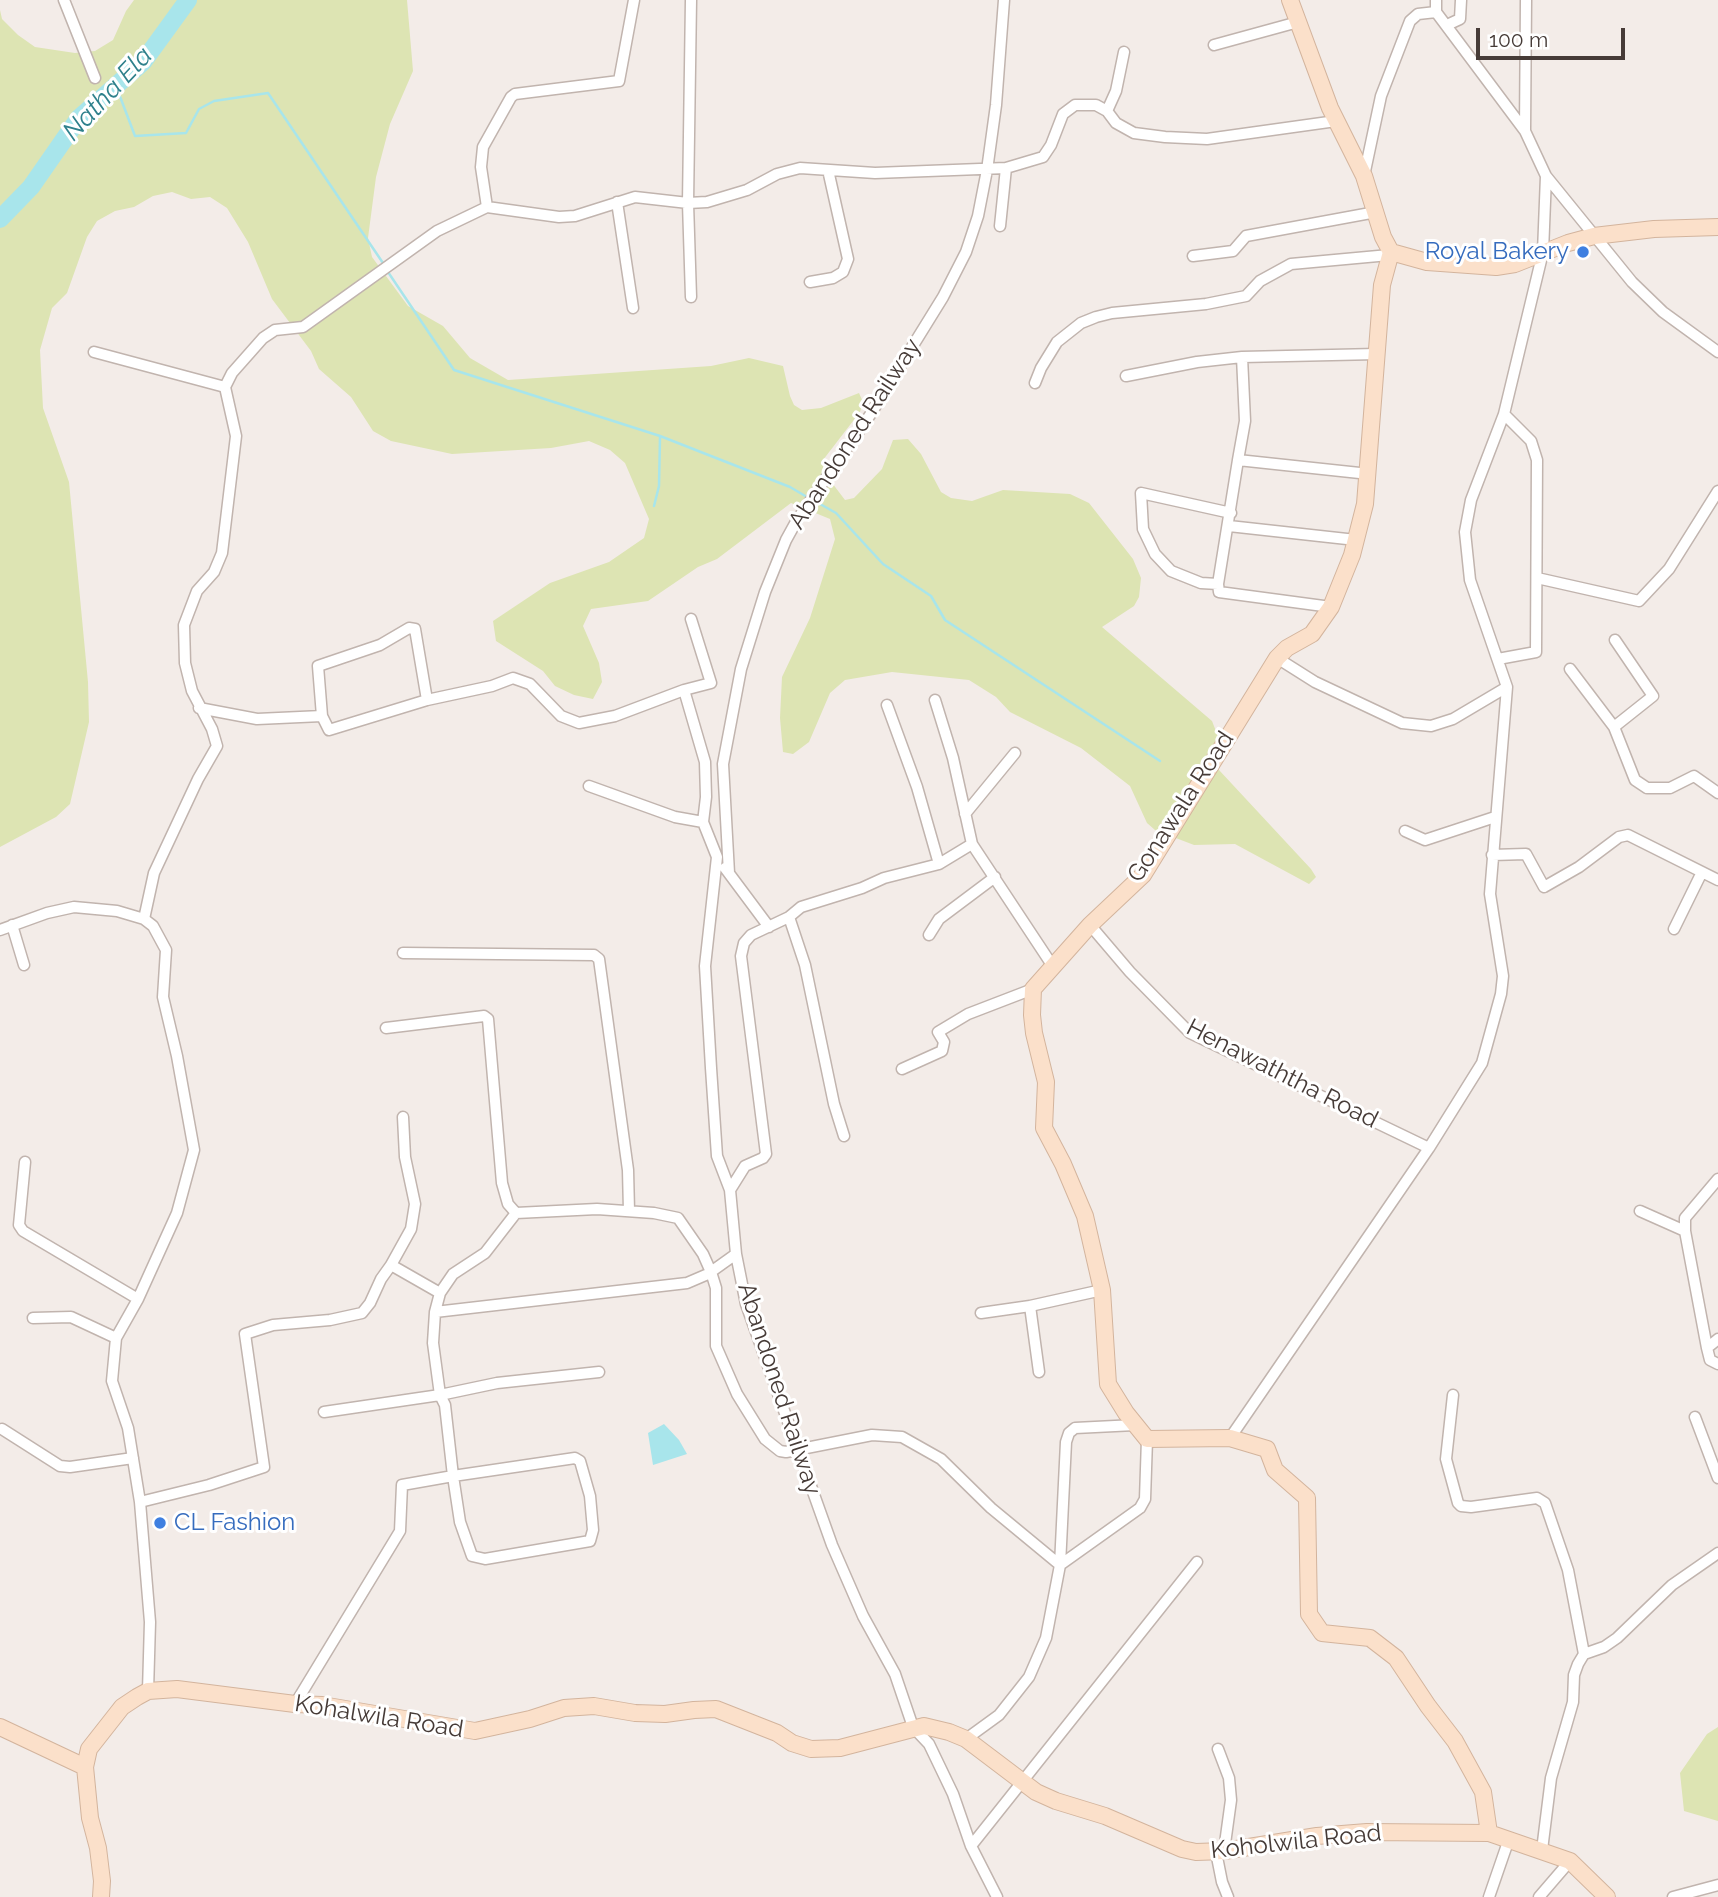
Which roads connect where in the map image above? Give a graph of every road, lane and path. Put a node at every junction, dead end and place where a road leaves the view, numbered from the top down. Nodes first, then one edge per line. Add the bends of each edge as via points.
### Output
1 (64, 0) edge
2 (634, 0) edge
3 (691, 0) edge
4 (1004, 0) edge
5 (1290, 0) edge
6 (1461, 0) edge
7 (1526, 0) edge
8 (1436, 6) edge
9 (1298, 22) junction
10 (1447, 24) junction
11 (1214, 45) dead end
12 (1124, 52) dead end
13 (95, 78) dead end
14 (1107, 111) junction
15 (1336, 121) junction
16 (1525, 131) junction
17 (1006, 168) junction
18 (828, 170) junction
19 (987, 170) junction
20 (1364, 176) junction
21 (1546, 176) junction
22 (617, 202) junction
23 (688, 203) junction
24 (487, 207) junction
25 (1376, 212) junction
26 (1000, 226) dead end
27 (1718, 227) edge
28 (1594, 236) junction
29 (1543, 252) junction
30 (1390, 254) junction
31 (1193, 256) dead end
32 (810, 282) dead end
33 (691, 297) dead end
34 (633, 308) dead end
35 (94, 352) dead end
36 (1718, 352) edge
37 (1377, 354) junction
38 (1242, 357) junction
39 (1126, 376) dead end
40 (1035, 383) dead end
41 (225, 387) junction
42 (1504, 414) junction
43 (1238, 460) junction
44 (1369, 474) junction
45 (1718, 491) edge
46 (1231, 513) junction
47 (1229, 526) junction
48 (1356, 540) junction
49 (1537, 578) junction
50 (1218, 584) junction
51 (1331, 607) junction
52 (691, 619) dead end
53 (1615, 640) dead end
54 (1277, 658) junction
55 (1498, 659) junction
56 (1570, 669) dead end
57 (1507, 687) junction
58 (684, 690) junction
59 (427, 700) junction
60 (935, 700) dead end
61 (887, 705) dead end
62 (199, 708) junction
63 (322, 716) junction
64 (1615, 727) junction
65 (1015, 753) dead end
66 (589, 786) dead end
67 (1718, 793) edge
68 (965, 814) junction
69 (1495, 817) junction
70 (703, 822) junction
71 (1405, 831) dead end
72 (972, 844) junction
73 (1492, 855) junction
74 (718, 857) junction
75 (939, 864) junction
76 (1702, 872) junction
77 (729, 873) junction
78 (995, 877) junction
79 (1718, 880) edge
80 (789, 917) junction
81 (144, 919) junction
82 (12, 925) junction
83 (1090, 925) junction
84 (769, 927) junction
85 (1674, 929) dead end
86 (0, 930) edge
87 (929, 935) dead end
88 (403, 953) dead end
89 (24, 965) dead end
90 (1052, 965) junction
91 (1033, 989) junction
92 (386, 1028) dead end
93 (902, 1069) dead end
94 (403, 1117) dead end
95 (844, 1136) dead end
96 (1429, 1148) junction
97 (24, 1162) dead end
98 (1717, 1183) edge
99 (730, 1190) junction
100 (629, 1211) junction
101 (1640, 1211) dead end
102 (516, 1213) junction
103 (1685, 1231) junction
104 (736, 1254) junction
105 (391, 1265) junction
106 (711, 1272) junction
107 (1101, 1290) junction
108 (440, 1293) junction
109 (138, 1299) junction
110 (1030, 1306) junction
111 (435, 1312) junction
112 (981, 1313) dead end
113 (33, 1318) dead end
114 (116, 1338) junction
115 (1718, 1339) edge
116 (1707, 1348) junction
117 (1718, 1364) edge
118 (599, 1372) dead end
119 (1039, 1372) dead end
120 (440, 1395) junction
121 (1453, 1395) dead end
122 (324, 1412) dead end
123 (1695, 1417) dead end
124 (1135, 1424) junction
125 (2, 1429) dead end
126 (1230, 1438) junction
127 (1147, 1439) junction
128 (797, 1450) junction
129 (133, 1458) junction
130 (453, 1476) junction
131 (1718, 1478) edge
132 (141, 1502) junction
133 (1718, 1553) edge
134 (1198, 1562) dead end
135 (1059, 1565) junction
136 (1584, 1654) junction
137 (148, 1691) junction
138 (295, 1704) junction
139 (0, 1727) edge
140 (913, 1727) junction
141 (966, 1739) junction
142 (1219, 1749) dead end
143 (85, 1767) junction
144 (1023, 1781) junction
145 (1489, 1833) junction
146 (1509, 1839) junction
147 (971, 1846) junction
148 (1542, 1850) junction
149 (1220, 1851) junction
150 (1570, 1861) junction
151 (1718, 1885) edge
152 (101, 1897) edge
153 (997, 1897) edge
154 (1228, 1897) edge
155 (1489, 1897) edge
156 (1539, 1897) edge
157 (1607, 1897) edge
158 (1673, 1897) edge

1 - 13 street
2 - 24 street via 620,80 511,97 483,147
3 - 23 street
4 - 19 street, Abandoned Railway
5 - 9 street
6 - 10 street via 1460,19
7 - 16 street
8 - 10 street
8 - 20 street via 1410,21 1381,96
9 - 11 street
9 - 15 street
10 - 16 street
12 - 14 street
14 - 15 street via 1116,123 1134,133 1207,139
14 - 17 street via 1075,105 1063,114 1042,157
15 - 20 street
16 - 21 street
17 - 19 street
17 - 26 street
18 - 19 street
18 - 23 street via 800,168 747,190
18 - 32 street via 848,259 844,272
19 - 77 street, Abandoned Railway via 978,216 955,274 870,415 797,520 765,592 741,669 723,764
20 - 25 street
21 - 28 street
21 - 29 street
22 - 23 street via 635,197
22 - 24 street via 575,216
22 - 34 street
23 - 33 street
24 - 41 street via 437,231 303,327 275,330 263,338
25 - 30 street
25 - 31 street via 1246,236 1233,251
27 - 28 street
28 - 29 street
28 - 36 street via 1663,312
29 - 30 street via 1515,264 1484,267
29 - 42 street
30 - 37 street, Gonawala Road
30 - 40 street via 1291,264 1260,281 1246,296 1096,317 1057,342
35 - 41 street
37 - 38 street
37 - 44 street, Gonawala Road
38 - 39 street
38 - 43 street via 1245,421
41 - 62 street via 236,436 222,554 197,591 184,625 185,663
42 - 49 street via 1531,441 1537,460
42 - 55 street via 1471,500 1465,532 1470,580
43 - 44 street
43 - 46 street
44 - 48 street, Gonawala Road
45 - 49 street via 1669,569 1639,601
46 - 47 street
46 - 50 street via 1141,494 1143,529 1155,554 1171,571 1201,583
47 - 48 street
47 - 50 street
48 - 51 street, Gonawala Road
49 - 55 street via 1536,652
50 - 51 street via 1219,592
51 - 54 street, Gonawala Road via 1312,634
52 - 58 street via 711,683
53 - 64 street via 1653,696
54 - 57 street via 1315,682 1402,723 1431,726 1453,719
54 - 83 street, Gonawala Road via 1143,875
55 - 57 street
56 - 64 street
57 - 69 street
58 - 59 street via 615,716 579,723 561,716 530,684 513,678
58 - 70 street, Abandoned Railway via 705,762
59 - 63 street via 329,730
59 - 63 street via 415,629 409,628 380,645 318,666
60 - 68 street
61 - 75 street
62 - 63 street via 257,719
62 - 81 street via 216,746 155,873
64 - 67 street via 1635,780 1647,788 1670,788 1694,776
65 - 68 street
66 - 70 street via 675,817
68 - 72 street
69 - 71 street via 1425,840
69 - 73 street
70 - 74 street, Abandoned Railway
72 - 75 street
72 - 78 street
73 - 76 street via 1526,854 1544,887 1619,836 1628,835
73 - 96 street via 1490,894 1503,976 1501,994 1482,1063
74 - 77 street
74 - 99 street, Abandoned Railway via 705,966 718,1156
75 - 80 street via 801,907
76 - 79 street
76 - 85 street
77 - 84 street
78 - 87 street via 939,919
78 - 90 street
80 - 84 street
80 - 95 street via 806,965
81 - 82 street via 75,907
81 - 109 street via 166,950 163,997 194,1150 177,1213
82 - 86 street
82 - 89 street
83 - 90 street, Gonawala Road
83 - 96 street, Henawaththa Road via 1189,1033
84 - 99 street via 751,934 741,956 766,1154 745,1166
88 - 100 street via 594,955 598,959 628,1170
90 - 91 street, Gonawala Road
91 - 93 street via 968,1014 938,1032 944,1042 942,1051
91 - 107 street via 1034,1033 1046,1082 1044,1128 1085,1216
92 - 102 street via 488,1019 502,1183
94 - 105 street via 415,1204 411,1229
96 - 126 street
97 - 109 street via 19,1225 23,1231
98 - 103 street via 1685,1218
99 - 104 street, Abandoned Railway
100 - 102 street
100 - 106 street via 678,1218
101 - 103 street
102 - 108 street via 485,1253 453,1275
103 - 116 street
104 - 106 street
104 - 128 street, Abandoned Railway via 746,1304
105 - 108 street
105 - 132 street via 362,1313 274,1325 245,1334 264,1467
106 - 111 street via 687,1283
106 - 128 street via 716,1288 716,1346 728,1375 765,1439 780,1451
107 - 110 street
107 - 124 street via 1108,1384
108 - 111 street
109 - 114 street
110 - 112 street
110 - 119 street
111 - 120 street via 433,1343
113 - 114 street via 71,1317
114 - 129 street via 112,1381
115 - 116 street
116 - 117 street via 1710,1360
118 - 120 street via 497,1383
120 - 122 street
120 - 130 street via 446,1405
121 - 136 street via 1446,1459 1458,1503 1471,1507 1538,1498 1545,1503 1568,1570
123 - 131 street
124 - 127 street
124 - 135 street via 1069,1433
125 - 129 street via 60,1466
126 - 127 street
126 - 145 street via 1267,1450 1275,1470 1307,1498 1309,1614 1322,1633 1370,1638 1396,1658 1455,1741 1483,1792
127 - 135 street via 1145,1499 1140,1508
128 - 135 street via 872,1435 902,1437 942,1460
128 - 140 street, Abandoned Railway via 832,1545 895,1674
129 - 132 street
130 - 130 street via 575,1458 580,1461 590,1496 590,1541 485,1559 472,1556 460,1522
130 - 138 street via 402,1485 400,1531
132 - 137 street via 150,1622
133 - 136 street via 1672,1585 1617,1638
134 - 144 street
135 - 141 street via 1046,1638 1028,1677 999,1715
136 - 148 street via 1574,1675 1573,1702 1551,1779
137 - 138 street, Kohalwila Road via 177,1689
137 - 143 street via 122,1707 102,1730 89,1749
138 - 140 street, Kohalwila Road via 475,1731 564,1708 594,1706 664,1714 716,1709 811,1749 840,1748
139 - 143 street
140 - 141 street, Koholwila Road
140 - 147 street, Abandoned Railway via 929,1744
141 - 144 street, Koholwila Road
142 - 149 street via 1231,1800
143 - 152 street
144 - 147 street
144 - 149 street, Koholwila Road via 1036,1793 1182,1849
145 - 146 street, Koholwila Road
145 - 149 street, Koholwila Road via 1367,1832
146 - 148 street, Koholwila Road
146 - 155 street
147 - 153 street, Abandoned Railway
148 - 150 street, Koholwila Road
149 - 154 street
150 - 156 street
150 - 157 street, Koholwila Road
151 - 158 street

